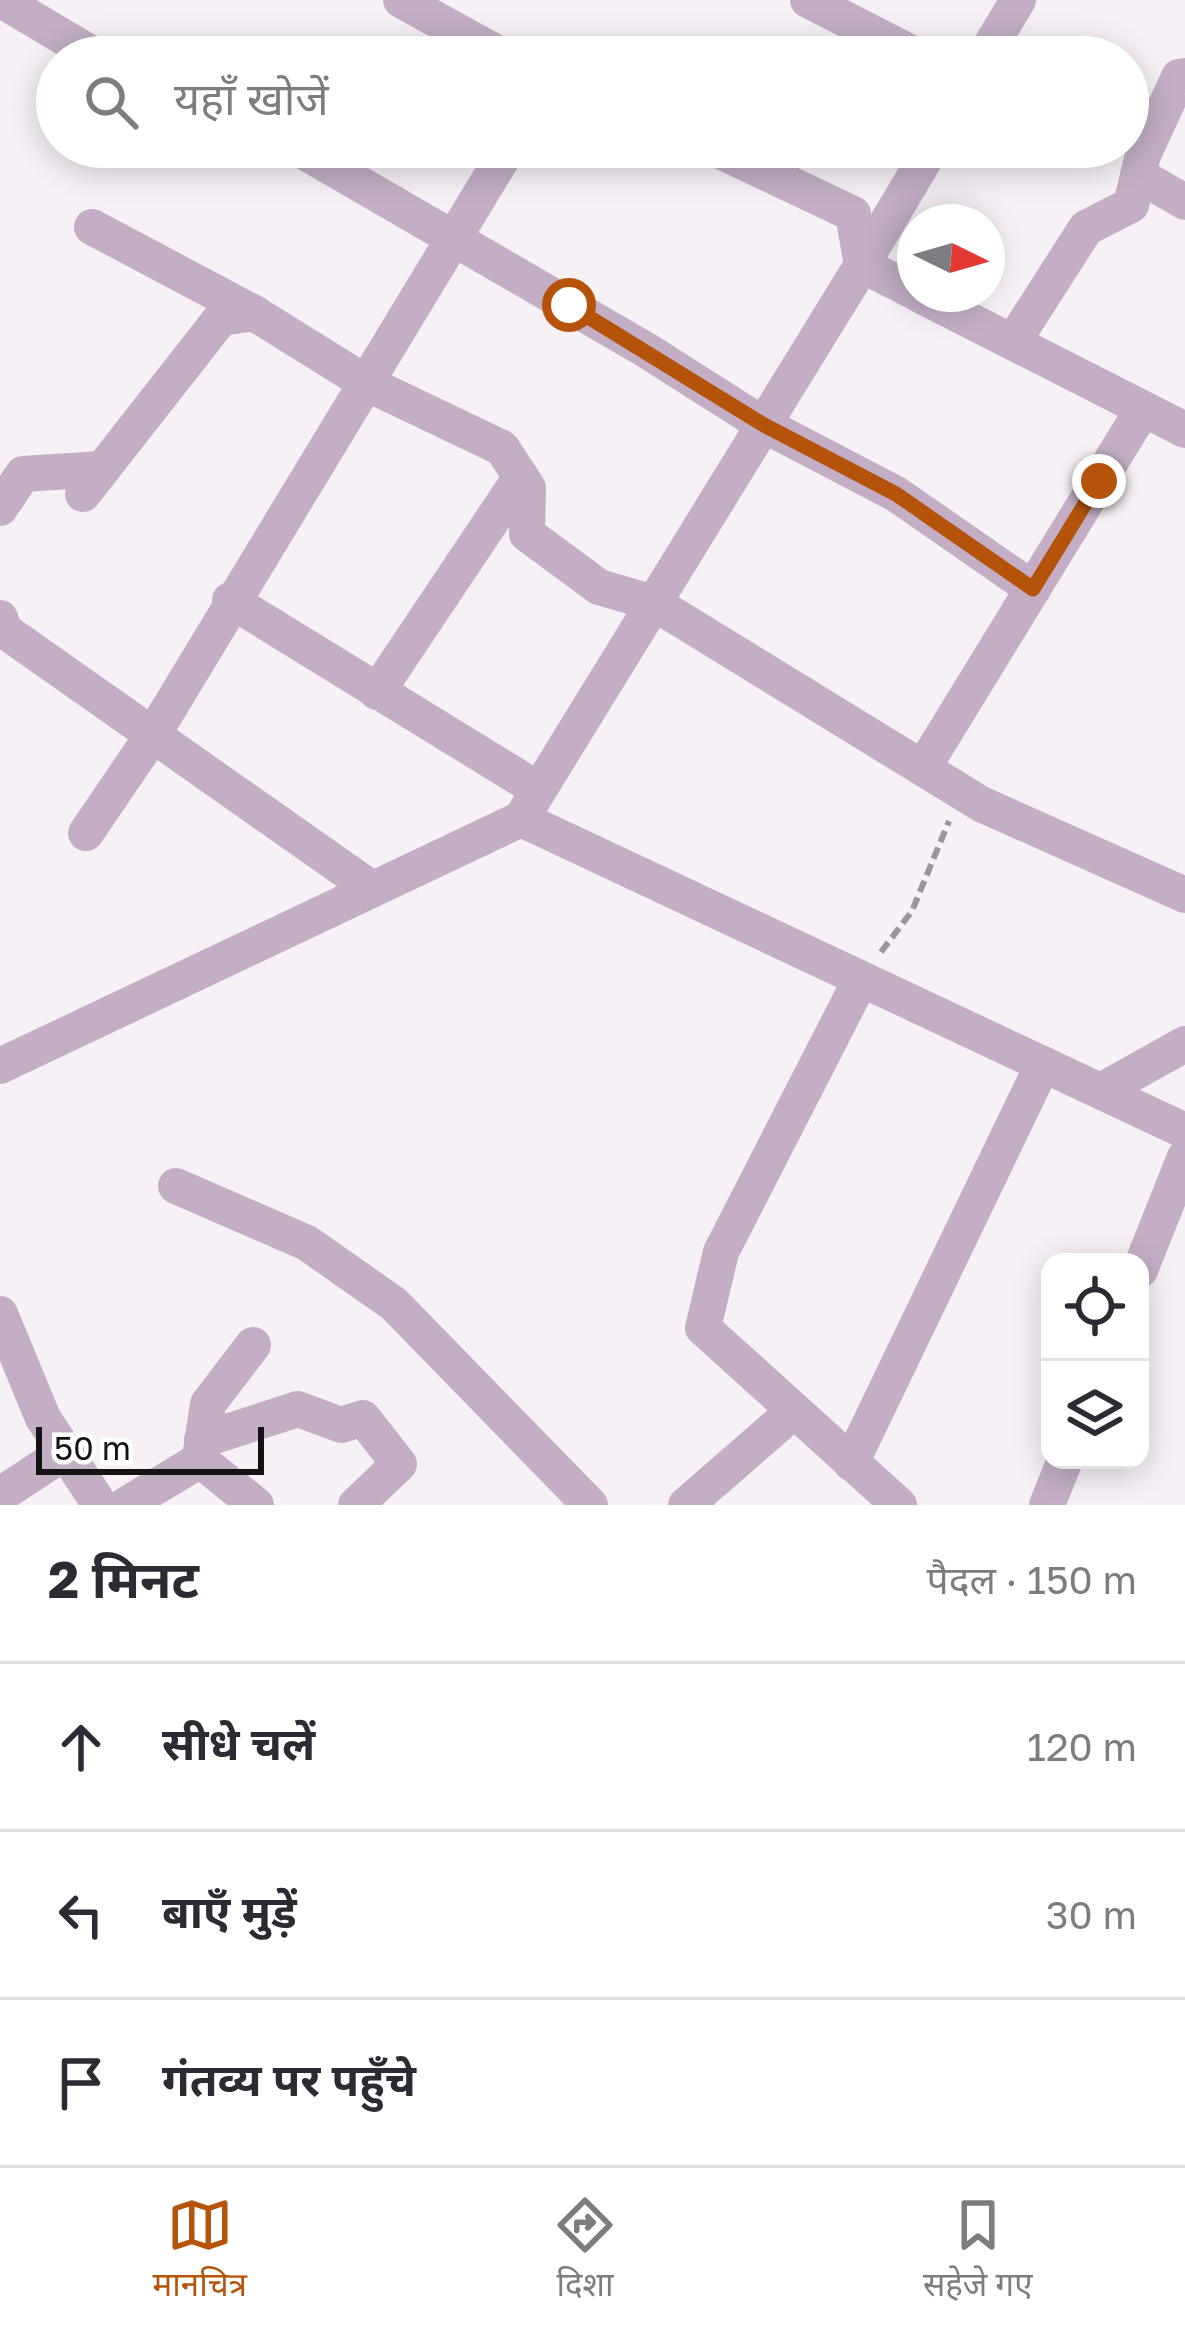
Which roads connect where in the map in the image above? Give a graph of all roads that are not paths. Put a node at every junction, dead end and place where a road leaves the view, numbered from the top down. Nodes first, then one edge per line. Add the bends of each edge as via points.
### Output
1 (1, 0) edge
2 (401, 0) edge
3 (808, 0) edge
4 (1018, 0) edge
5 (62, 36) edge
6 (466, 36) edge
7 (878, 36) edge
8 (997, 36) edge
9 (1185, 76) edge
10 (1149, 148) edge
11 (333, 168) edge
12 (496, 168) edge
13 (756, 168) edge
14 (920, 168) edge
15 (1141, 168) edge
16 (1138, 175) junction
17 (1185, 202) edge
18 (92, 227) dead end
19 (455, 237) junction
20 (862, 265) junction
21 (897, 283) edge
22 (954, 312) edge
23 (254, 313) junction
24 (1012, 342) junction
25 (368, 384) junction
26 (1143, 409) junction
27 (764, 425) junction
28 (1185, 430) edge
29 (521, 477) junction
30 (0, 508) edge
31 (1033, 589) junction
32 (230, 600) junction
33 (655, 603) junction
34 (0, 618) edge
35 (377, 692) junction
36 (154, 733) junction
37 (923, 769) junction
38 (530, 805) junction
39 (86, 832) dead end
40 (372, 890) junction
41 (1185, 895) edge
42 (861, 979) junction
43 (1185, 1044) edge
44 (1043, 1064) junction
45 (0, 1066) edge
46 (1101, 1091) junction
47 (1185, 1131) edge
48 (1185, 1157) edge
49 (176, 1186) dead end
50 (1147, 1253) edge
51 (0, 1313) edge
52 (253, 1345) dead end
53 (793, 1412) junction
54 (201, 1450) junction
55 (64, 1453) junction
56 (850, 1463) junction
57 (1061, 1469) edge
58 (0, 1495) edge
59 (100, 1505) edge
60 (126, 1505) edge
61 (256, 1505) edge
62 (356, 1505) edge
63 (590, 1505) edge
64 (686, 1505) edge
65 (899, 1505) edge
66 (1047, 1505) edge

1 - 5 street
2 - 6 street
3 - 7 street
4 - 8 street
9 - 10 street
11 - 19 street
12 - 19 street
13 - 20 street via 853,214
14 - 20 street
15 - 16 street
16 - 17 street
16 - 24 street via 1130,205 1086,229
18 - 23 street
19 - 25 street
19 - 27 street
20 - 21 street
20 - 27 street
22 - 24 street
23 - 25 street
23 - 30 street via 221,318 93,481 23,474
24 - 26 street
25 - 29 street via 502,448
25 - 32 street
26 - 28 street
26 - 31 street
27 - 31 street via 896,494
27 - 33 street
29 - 33 street via 527,534 599,587
29 - 35 street
31 - 37 street
32 - 35 street
32 - 36 street
33 - 37 street
33 - 38 street
34 - 36 street via 5,631
35 - 38 street
36 - 39 street
36 - 40 street
37 - 41 street
38 - 40 street
38 - 42 street
40 - 45 street
42 - 44 street
42 - 53 street via 722,1252 703,1328
43 - 46 street
44 - 46 street
44 - 56 street
46 - 47 street
48 - 50 street
49 - 63 street via 308,1243 394,1304
51 - 55 street
52 - 54 street via 208,1404
53 - 56 street
53 - 64 street
54 - 60 street
54 - 61 street
54 - 62 street via 298,1409 341,1425 363,1418 399,1464
55 - 58 street
55 - 59 street
56 - 65 street
57 - 66 street

